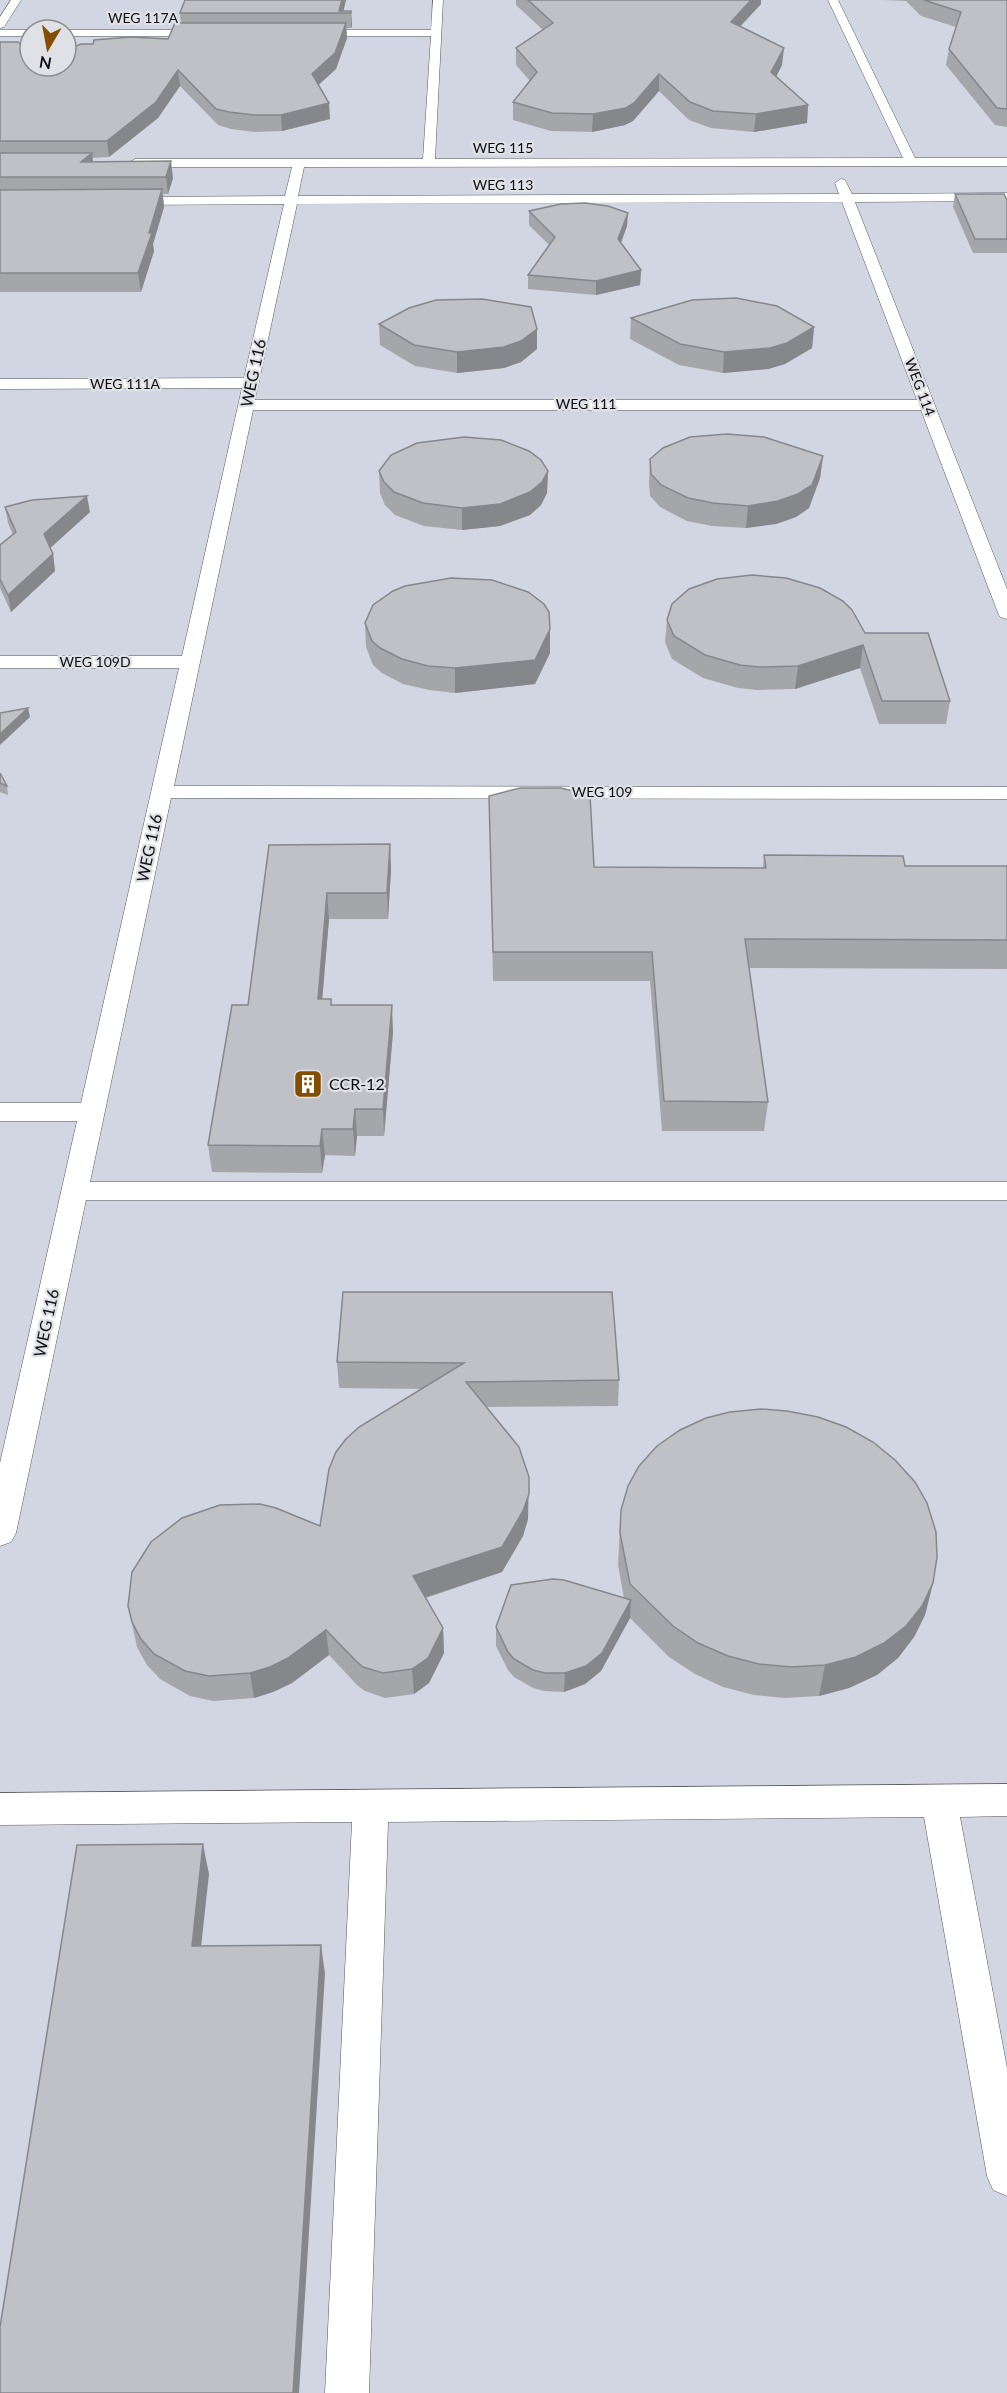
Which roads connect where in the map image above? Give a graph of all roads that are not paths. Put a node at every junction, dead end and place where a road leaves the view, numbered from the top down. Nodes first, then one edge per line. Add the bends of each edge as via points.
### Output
1 (16, 0) edge
2 (438, 0) edge
3 (833, 0) edge
4 (0, 25) edge
5 (0, 33) edge
6 (18, 33) edge
7 (78, 33) edge
8 (221, 33) edge
9 (293, 33) edge
10 (436, 33) junction
11 (833, 162) junction
12 (911, 162) junction
13 (1007, 162) edge
14 (298, 163) junction
15 (429, 163) junction
16 (119, 164) edge
17 (1007, 197) edge
18 (848, 198) junction
19 (116, 201) edge
20 (290, 201) junction
21 (0, 384) edge
22 (248, 394) junction
23 (926, 405) junction
24 (1007, 613) edge
25 (0, 662) edge
26 (190, 662) junction
27 (162, 792) junction
28 (1007, 793) edge
29 (0, 1112) edge
30 (92, 1112) junction
31 (75, 1191) junction
32 (1007, 1191) edge
33 (9, 1454) edge
34 (0, 1533) edge
35 (1007, 1800) edge
36 (939, 1801) junction
37 (371, 1806) junction
38 (0, 1809) edge
39 (1007, 2176) edge
40 (347, 2393) edge

1 - 4 lane
2 - 10 lane
3 - 12 lane
5 - 6 lane
7 - 8 lane, WEG 117A
9 - 10 lane
10 - 15 lane
11 - 12 lane, WEG 115
11 - 15 lane, WEG 115
11 - 18 lane, WEG 114
12 - 13 lane, WEG 115
14 - 15 lane, WEG 115
14 - 16 lane, WEG 115
14 - 20 lane, WEG 116
17 - 18 lane, WEG 113
18 - 20 lane, WEG 113
18 - 23 lane, WEG 114
19 - 20 lane, WEG 113
20 - 22 lane, WEG 116
21 - 22 lane, WEG 111A
22 - 23 lane, WEG 111
22 - 26 lane, WEG 116
23 - 24 lane, WEG 114
25 - 26 lane, WEG 109D
26 - 27 lane, WEG 116
27 - 28 lane, WEG 109
27 - 30 lane, WEG 116
29 - 30 lane
30 - 31 lane, WEG 116
31 - 32 lane
31 - 33 lane, WEG 116
33 - 34 lane, WEG 116
35 - 36 lane
36 - 37 lane
36 - 39 lane
37 - 38 lane
37 - 40 lane

